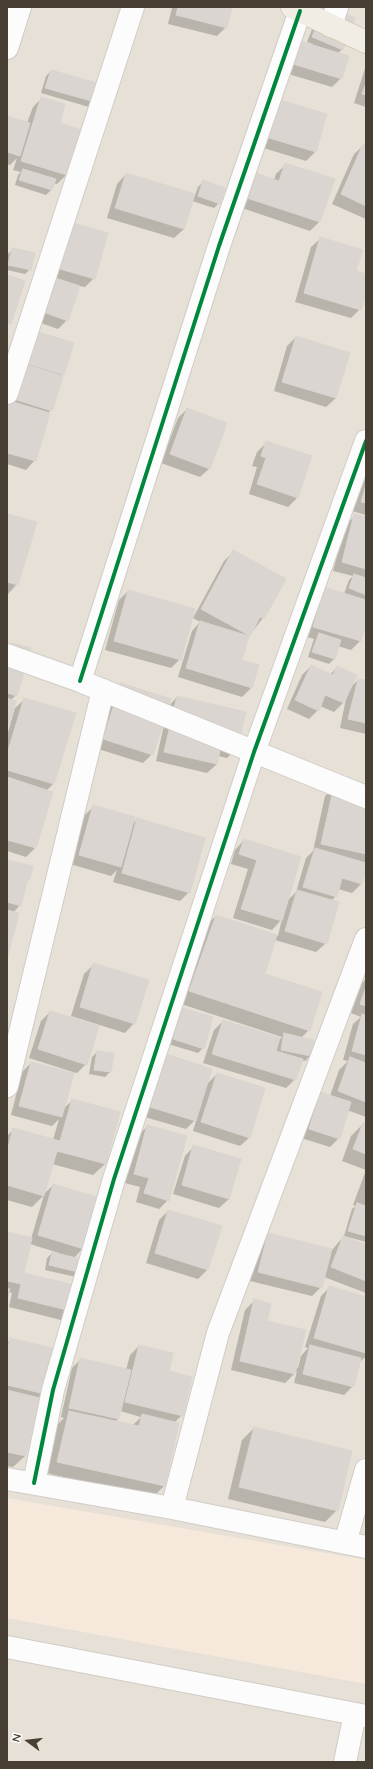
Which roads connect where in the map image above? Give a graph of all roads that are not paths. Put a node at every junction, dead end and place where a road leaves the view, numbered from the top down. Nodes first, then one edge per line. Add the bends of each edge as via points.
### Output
1 (20, 7) edge
2 (133, 7) edge
3 (296, 9) edge
4 (334, 16) edge
5 (366, 42) edge
6 (7, 48) edge
7 (7, 393) edge
8 (366, 441) edge
9 (7, 655) edge
10 (80, 681) junction
11 (103, 690) junction
12 (254, 752) junction
13 (366, 796) edge
14 (366, 939) edge
15 (7, 1086) edge
16 (366, 1470) edge
17 (7, 1479) edge
18 (34, 1483) junction
19 (172, 1508) junction
20 (356, 1545) edge
21 (7, 1647) edge
22 (361, 1715) edge
23 (345, 1762) edge

1 - 6 street
2 - 7 street
3 - 4 main road
3 - 10 street
4 - 5 main road
8 - 12 street
9 - 10 street
10 - 11 street
11 - 12 street
11 - 15 street
12 - 13 street
12 - 18 street via 114,1179 52,1390
14 - 19 street via 218,1333
16 - 20 street
17 - 18 street
18 - 19 street
19 - 20 street
21 - 22 street
22 - 23 street

